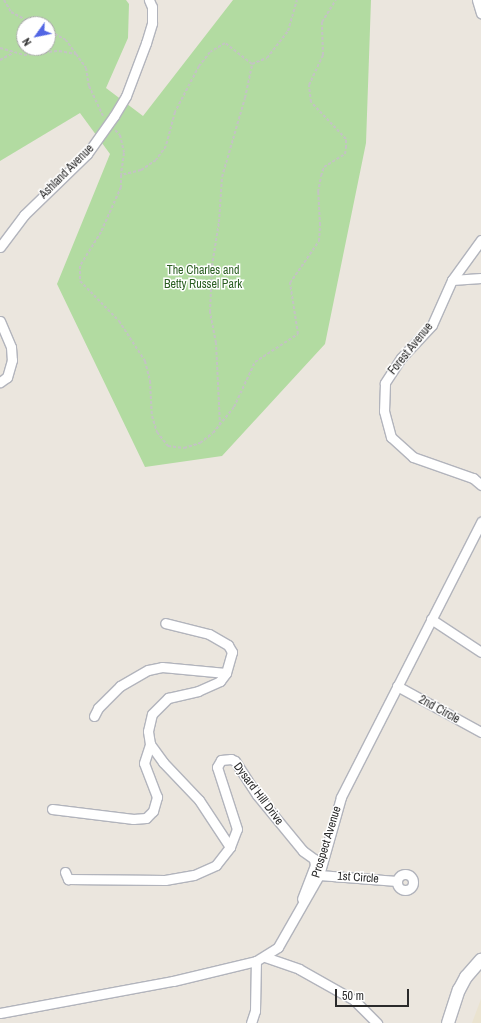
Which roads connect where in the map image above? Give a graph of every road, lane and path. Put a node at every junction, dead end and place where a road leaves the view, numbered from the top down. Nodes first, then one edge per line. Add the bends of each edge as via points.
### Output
1 (4, 0) edge
2 (149, 0) edge
3 (297, 0) edge
4 (336, 0) edge
5 (477, 0) edge
6 (481, 13) edge
7 (19, 16) edge
8 (56, 34) edge
9 (0, 48) edge
10 (56, 51) edge
11 (14, 53) joint
12 (0, 60) edge
13 (252, 64) junction
14 (481, 240) edge
15 (0, 247) edge
16 (481, 278) edge
17 (452, 280) junction
18 (0, 321) edge
19 (0, 382) edge
20 (220, 426) junction
21 (481, 485) edge
22 (481, 522) edge
23 (431, 619) junction
24 (165, 623) dead end
25 (481, 652) edge
26 (226, 673) junction
27 (397, 686) junction
28 (94, 716) dead end
29 (481, 732) edge
30 (150, 744) junction
31 (52, 809) dead end
32 (230, 847) junction
33 (65, 872) dead end
34 (318, 876) junction
35 (397, 881) dead end
36 (296, 918) junction
37 (260, 959) junction
38 (481, 960) edge
39 (0, 1013) edge
40 (251, 1023) edge
41 (377, 1023) edge
42 (448, 1023) edge

1 - 7 path via 11,12
2 - 15 street, Ashland Avenue via 152,7 152,23 126,96 87,154 24,216
3 - 13 path via 288,31 267,58
4 - 20 path via 322,22 323,55 309,84 311,102 346,139 346,148 345,154 324,167 320,176 318,241 290,283 298,334 255,362 234,408
5 - 6 street
8 - 10 path via 66,40 76,54
9 - 11 path
11 - 12 path
13 - 20 path via 222,177 219,222 212,266 210,312 216,343
13 - 20 path via 225,43 210,52 199,66 175,112 166,146 156,160 141,170 121,175 121,187 101,232 80,266 79,275 84,286 119,321 145,361 150,381 152,416 157,432 168,446 184,448 200,443
14 - 17 street, Forest Avenue
16 - 17 street
17 - 21 street, Forest Avenue via 432,325 401,358 385,383 384,411 391,437 402,449 413,457 473,478
18 - 19 street via 11,347 12,360 7,377
22 - 23 street, Prospect Avenue
23 - 25 street
23 - 27 street, Prospect Avenue
24 - 26 street via 209,634 228,645 232,652
26 - 28 street via 162,667 148,670 120,686 98,708
26 - 30 street via 211,687 168,698 156,708 148,726
27 - 29 street, 2nd Circle
27 - 34 street, Prospect Avenue via 341,797
30 - 31 street via 144,763 157,797 153,811 146,818 133,819
30 - 32 street via 199,800
32 - 33 street, Dysard Hill Drive via 216,865 194,875 94,881 68,879
32 - 36 street, Dysard Hill Drive via 237,829 217,767 221,760 231,759 303,852 314,859 315,865
34 - 35 street, 1st Circle
34 - 36 street, Prospect Avenue
36 - 37 street, Prospect Avenue via 278,947
37 - 39 street, Prospect Avenue via 173,981
37 - 40 street via 255,1011
37 - 41 street via 299,969 354,1000
38 - 42 street via 466,977 459,990

